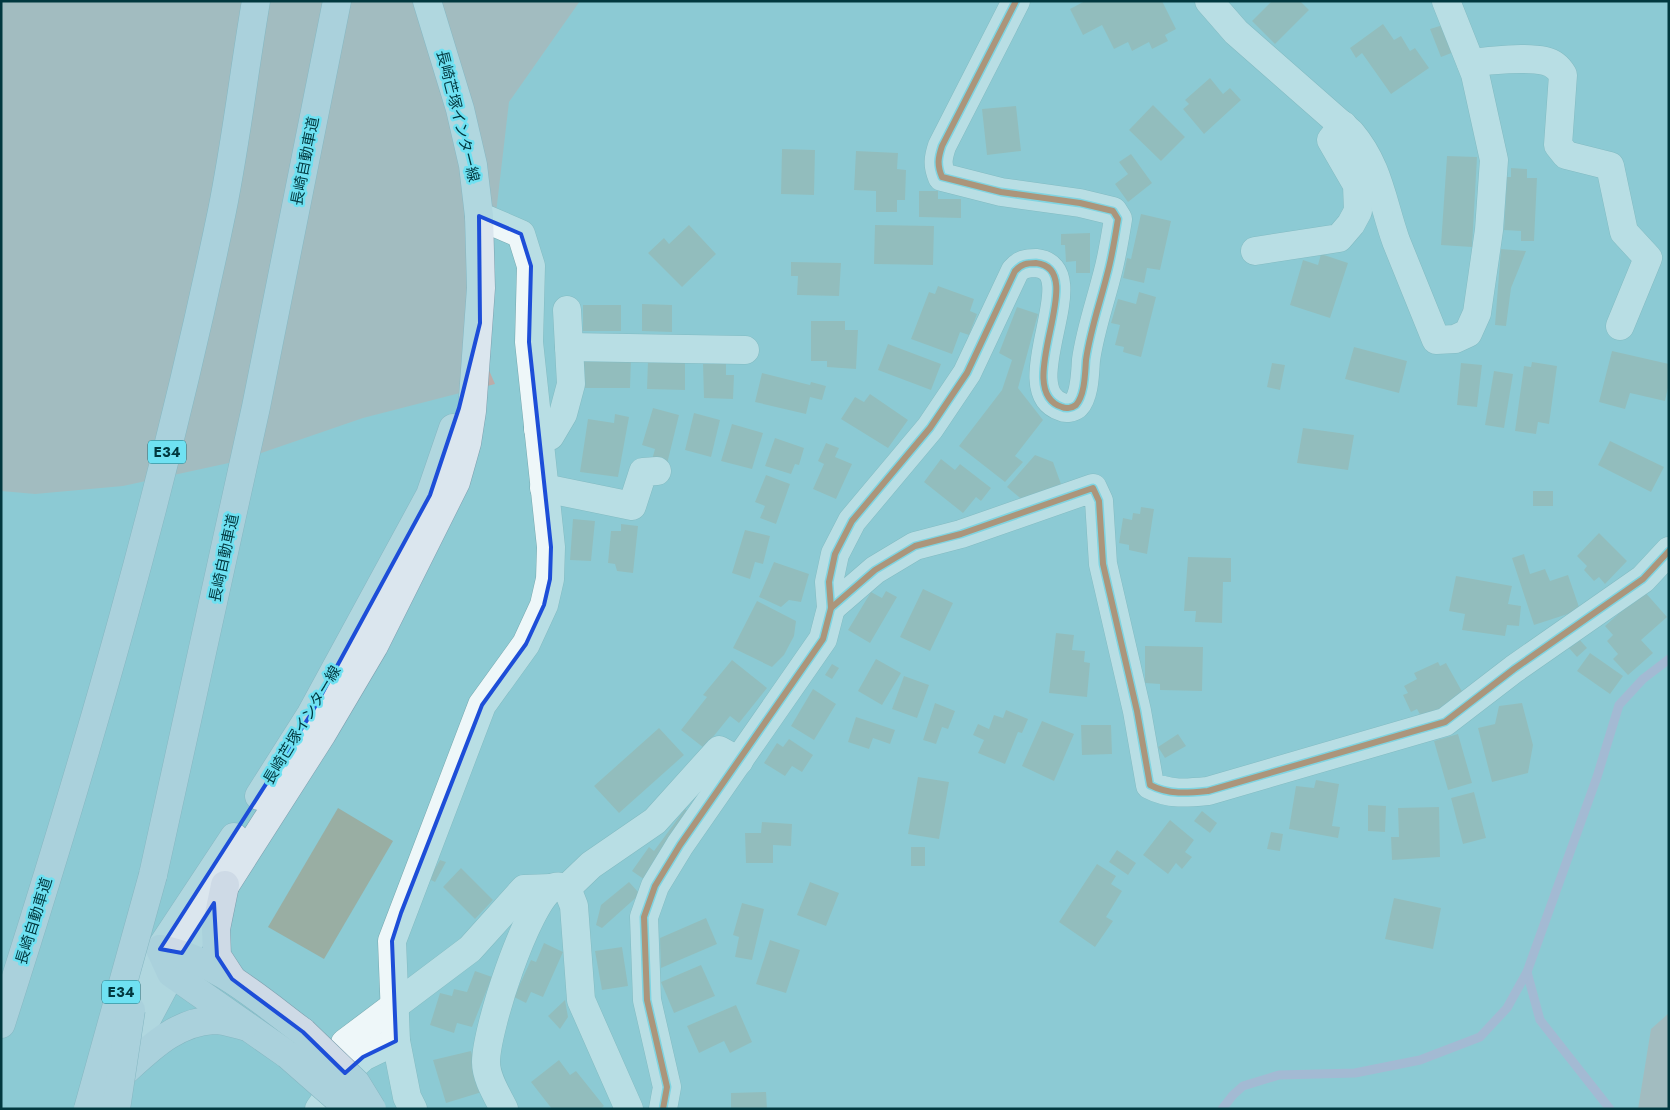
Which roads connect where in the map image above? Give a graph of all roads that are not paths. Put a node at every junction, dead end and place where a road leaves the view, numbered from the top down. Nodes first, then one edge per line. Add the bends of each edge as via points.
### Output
1 (256, 1) edge
2 (338, 1) edge
3 (427, 1) edge
4 (1016, 1) edge
5 (1209, 1) edge
6 (1446, 1) edge
7 (1471, 63) junction
8 (1343, 125) junction
9 (479, 216) junction
10 (1255, 251) dead end
11 (567, 310) dead end
12 (480, 323) junction
13 (1620, 326) dead end
14 (569, 347) junction
15 (745, 350) dead end
16 (538, 429) junction
17 (657, 472) dead end
18 (544, 488) junction
19 (1669, 551) edge
20 (831, 608) junction
21 (739, 761) junction
22 (153, 875) junction
23 (225, 885) junction
24 (559, 888) junction
25 (171, 958) junction
26 (232, 979) junction
27 (394, 1006) junction
28 (1, 1024) edge
29 (244, 1026) junction
30 (396, 1041) junction
31 (345, 1043) dead end
32 (115, 1080) junction
33 (81, 1109) edge
34 (88, 1109) edge
35 (100, 1109) edge
36 (116, 1109) edge
37 (319, 1109) edge
38 (343, 1109) edge
39 (372, 1109) edge
40 (413, 1109) edge
41 (504, 1109) edge
42 (630, 1109) edge
43 (663, 1109) edge

1 - 28 highway, 長崎自動車道 / E34 via 222,208 182,395 119,631 43,895
2 - 22 highway, 長崎自動車道 / E34 via 254,417
3 - 9 main road, 長崎芒塚インター線 via 462,118 473,165
4 - 20 street via 937,160 942,177 1001,192 1080,203 1116,215 1118,219 1108,272 1088,345 1084,382 1075,406 1061,407 1047,398 1044,366 1056,282 1044,266 1025,264 1015,270 967,373 930,428 852,521 836,554 829,582
5 - 8 street via 1236,32
6 - 7 street
7 - 8 street via 1494,160 1489,230 1478,304 1468,333 1455,340 1436,340 1396,239 1376,171 1363,147
7 - 13 street via 1546,61 1558,67 1563,75 1558,146 1566,155 1610,166 1624,232 1648,258
8 - 10 street via 1331,140 1357,185 1358,212 1351,224 1339,238
9 - 12 main road, 長崎芒塚インター線
9 - 16 street via 521,234 531,266 529,342
11 - 14 street
12 - 23 main road, 長崎芒塚インター線 via 472,411 456,482 374,646
12 - 25 main road, 長崎芒塚インター線 via 459,408 430,495 311,714
14 - 15 street
14 - 16 street via 571,384 562,414 550,436
16 - 18 street
17 - 18 street via 643,472 632,506
18 - 27 street via 551,547 550,579 544,605 526,644 482,705 401,913 392,941
19 - 20 street via 1643,579 1445,722 1208,791 1178,794 1150,785 1137,711 1103,564 1099,501 1093,488 961,534 915,546 875,570
20 - 21 street via 823,639
21 - 24 street via 718,750 655,821
21 - 43 street via 655,886 644,917 647,1000 666,1087
22 - 34 highway, 長崎自動車道 / E34, bridge
22 - 36 highway, bridge
23 - 25 main road, 長崎芒塚インター線
23 - 26 highway via 216,930 217,956
24 - 27 street via 524,889 470,949
24 - 41 street via 539,904 495,1010 486,1066
24 - 42 street via 574,906 581,1000
25 - 26 highway
25 - 29 highway
25 - 32 main road, 長崎芒塚インター線
25 - 33 main road, 長崎芒塚インター線
26 - 39 highway, bridge via 303,1032 356,1083
27 - 30 street
27 - 31 street
29 - 32 highway via 216,1020 189,1024 165,1036
29 - 38 highway, bridge via 288,1055 336,1098
30 - 37 street via 362,1057 342,1076
30 - 40 street via 407,1097
32 - 35 main road, 長崎芒塚インター線

